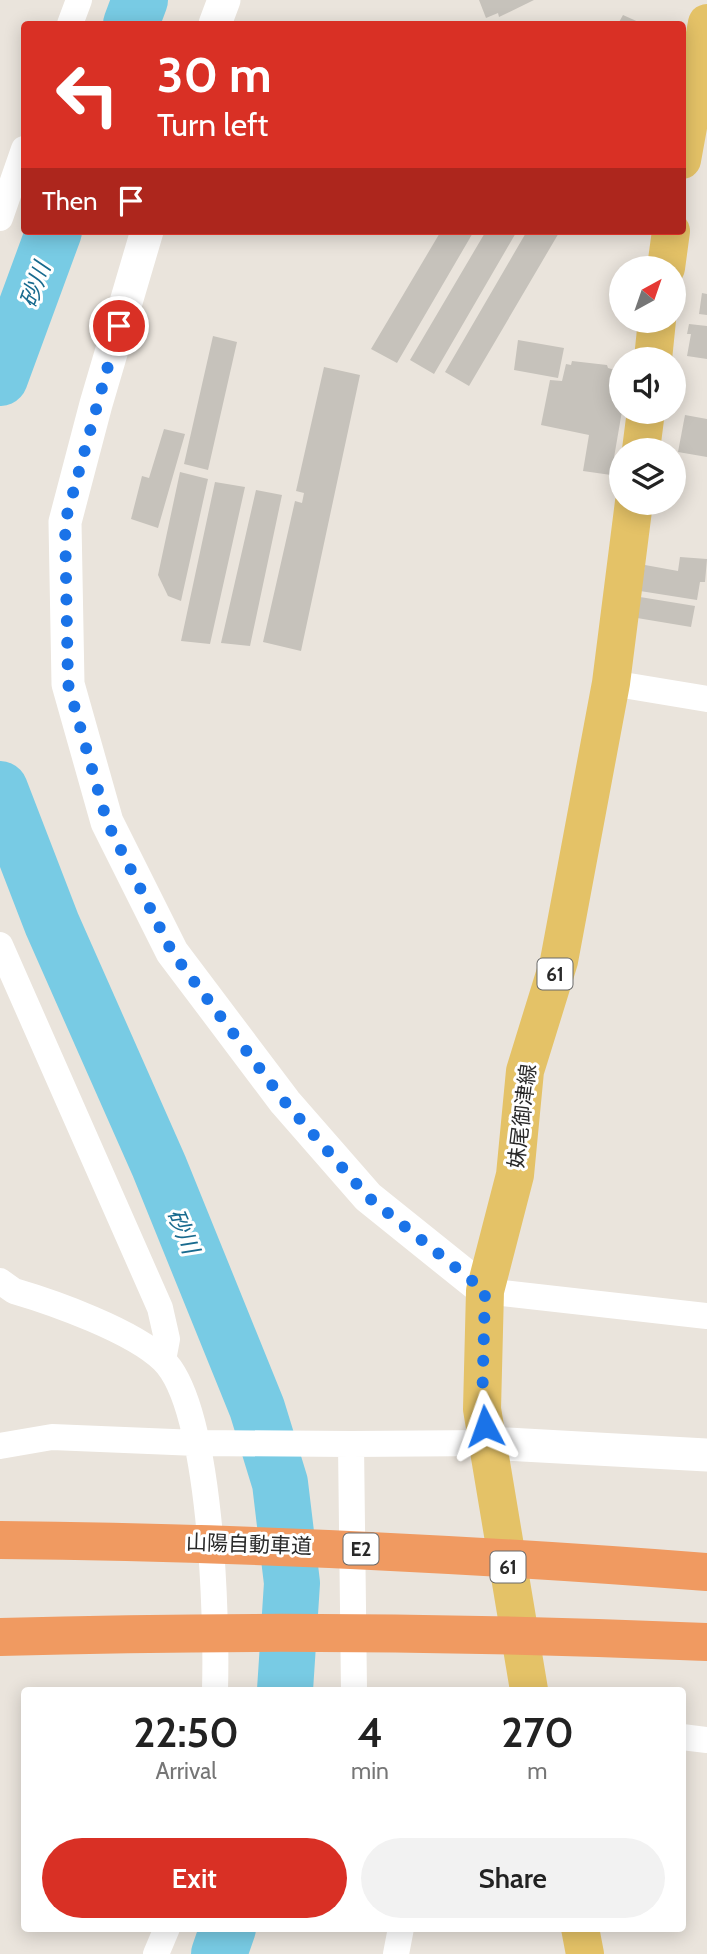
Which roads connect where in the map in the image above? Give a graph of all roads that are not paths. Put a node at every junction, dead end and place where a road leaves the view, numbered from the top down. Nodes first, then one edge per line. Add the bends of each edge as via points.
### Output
1 (79, 0) edge
2 (224, 0) edge
3 (71, 21) edge
4 (216, 21) edge
5 (707, 23) edge
6 (686, 138) edge
7 (21, 158) edge
8 (0, 218) edge
9 (146, 235) edge
10 (670, 235) edge
11 (668, 256) edge
12 (632, 515) edge
13 (611, 683) junction
14 (707, 699) edge
15 (0, 945) edge
16 (0, 1281) edge
17 (485, 1291) junction
18 (707, 1316) edge
19 (163, 1360) junction
20 (0, 1427) edge
21 (52, 1437) junction
22 (197, 1443) junction
23 (487, 1443) junction
24 (340, 1444) junction
25 (0, 1446) edge
26 (707, 1455) edge
27 (0, 1540) edge
28 (707, 1572) edge
29 (0, 1637) edge
30 (707, 1642) edge
31 (215, 1687) edge
32 (355, 1687) edge
33 (528, 1687) edge
34 (686, 1737) edge
35 (707, 1740) edge
36 (165, 1932) edge
37 (400, 1932) edge
38 (581, 1932) edge
39 (156, 1954) edge
40 (396, 1954) edge
41 (585, 1954) edge

1 - 3 street
2 - 4 street
5 - 6 main road
7 - 8 street
9 - 17 street via 65,522 68,684 107,822 172,952 285,1102 368,1197
10 - 11 main road
12 - 13 main road, 妹尾御津線 / 61
13 - 14 street
13 - 17 main road, 妹尾御津線 / 61 via 559,961 525,1071 515,1175
15 - 19 street via 160,1308 167,1339
16 - 19 street via 14,1291 116,1330
17 - 18 street
17 - 23 main road, 妹尾御津線 / 61 via 482,1409
19 - 22 street via 180,1384
20 - 21 street
21 - 22 street
21 - 25 street
22 - 24 street
22 - 31 street via 208,1514 217,1640
23 - 24 street
23 - 26 street
23 - 33 main road, 妹尾御津線 / 61
24 - 32 street
27 - 28 highway, 山陽自動車道 / E2 via 325,1546
29 - 30 highway via 177,1632
34 - 35 street
36 - 39 street
37 - 40 street
38 - 41 main road

